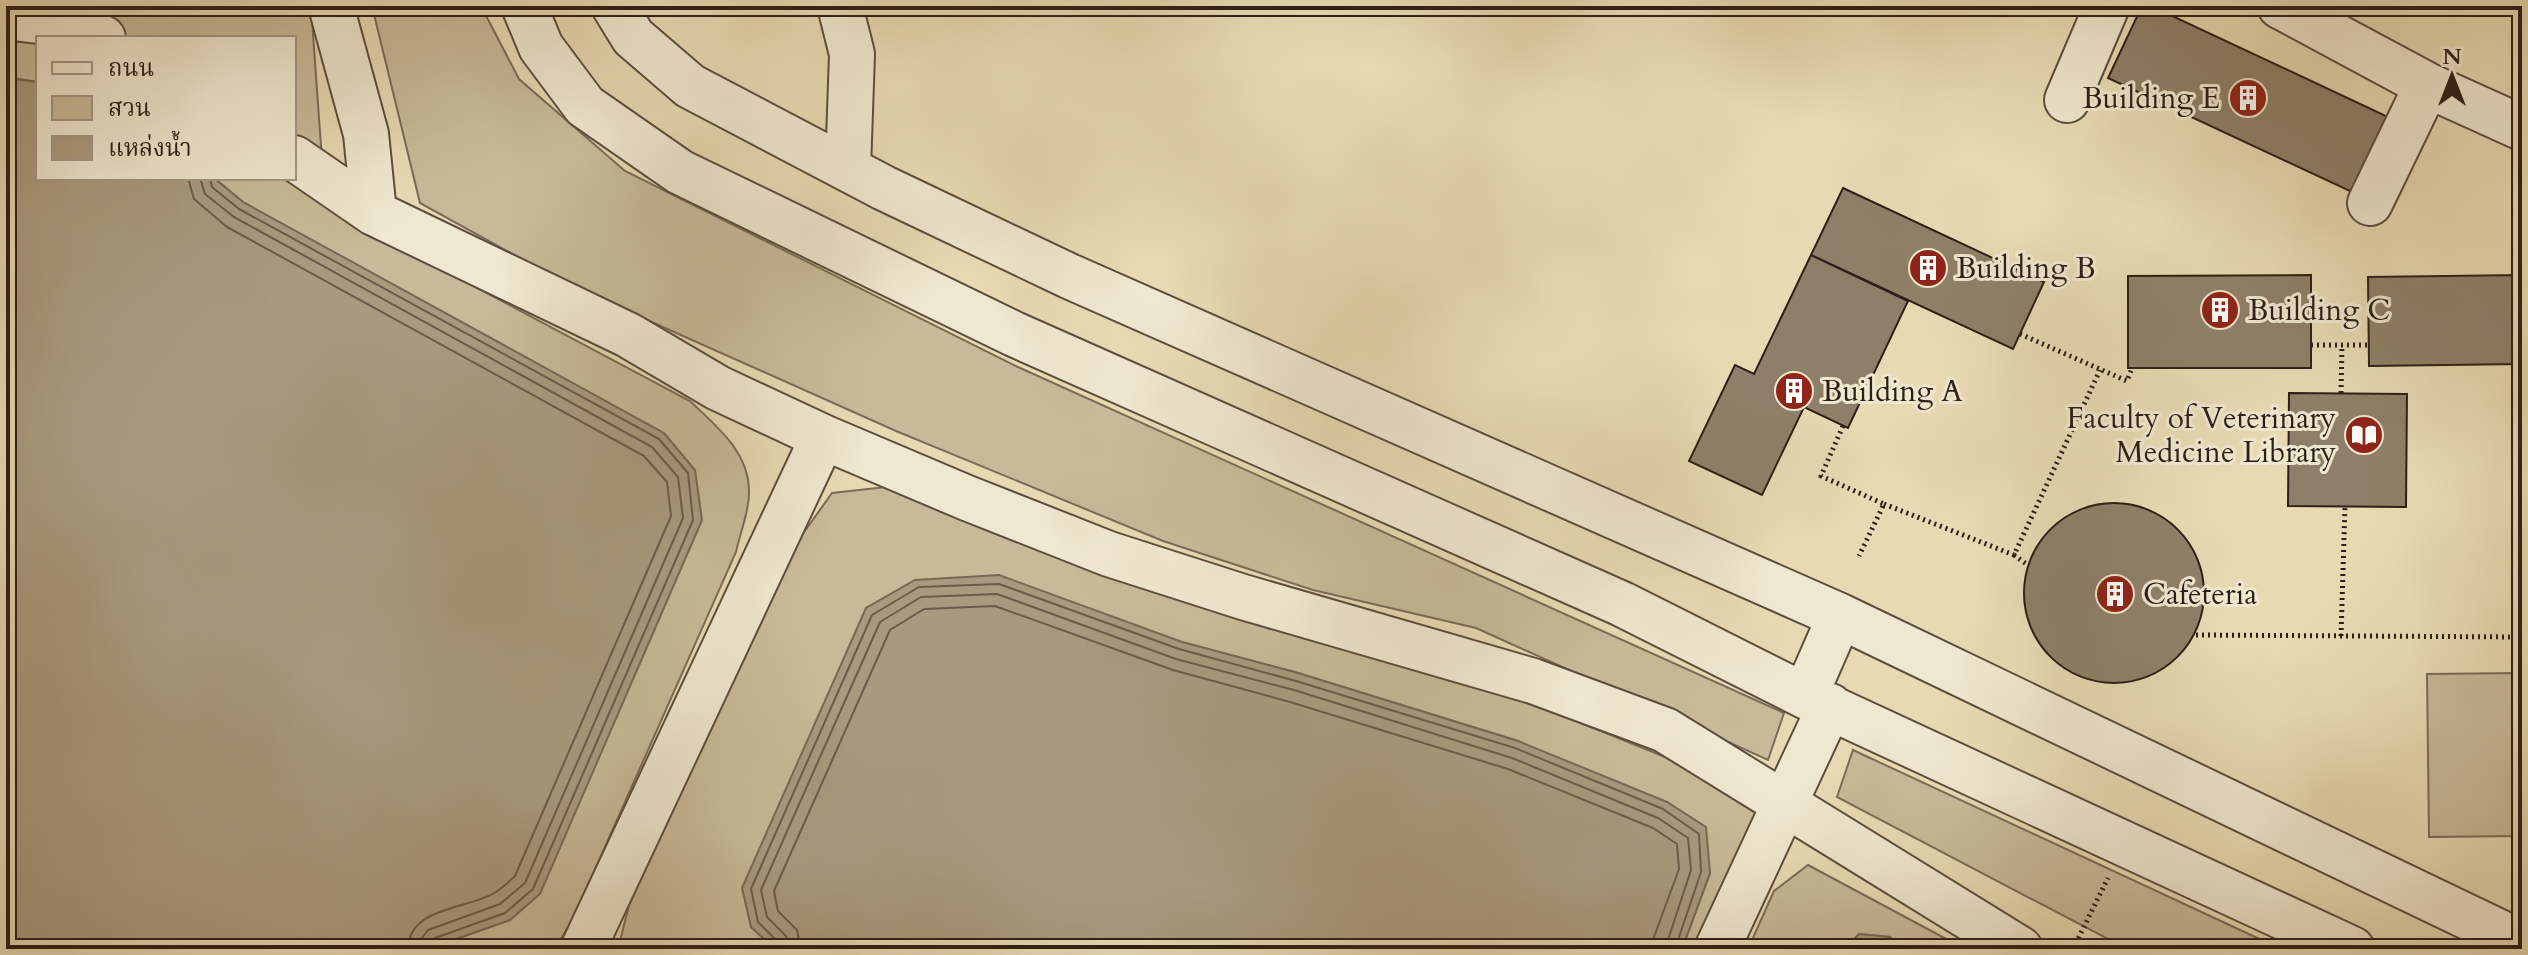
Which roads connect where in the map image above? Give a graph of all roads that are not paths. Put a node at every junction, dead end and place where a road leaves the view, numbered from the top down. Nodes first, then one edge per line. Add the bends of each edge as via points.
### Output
1 (331, 6) edge
2 (524, 6) edge
3 (614, 6) edge
4 (840, 6) edge
5 (2107, 6) edge
6 (2280, 6) edge
7 (6, 17) edge
8 (98, 36) edge
9 (2427, 85) junction
10 (2067, 100) dead end
11 (2522, 128) edge
12 (296, 159) edge
13 (848, 169) junction
14 (2370, 203) dead end
15 (374, 213) junction
16 (823, 437) junction
17 (1840, 616) junction
18 (1818, 701) junction
19 (1785, 805) junction
20 (2522, 943) edge
21 (583, 949) edge
22 (1717, 949) edge
23 (2020, 949) edge
24 (2352, 949) edge

1 - 15 lane via 366,134
2 - 18 lane via 541,47 585,106 680,172 1014,334 1622,604
3 - 13 lane via 633,37 690,86
4 - 13 lane via 852,54
5 - 10 lane
6 - 9 lane
7 - 8 lane via 70,25
9 - 11 lane
9 - 14 lane
12 - 15 lane
13 - 17 lane via 1069,276
15 - 16 lane via 628,335 718,388
16 - 19 lane via 1109,554 1533,681 1665,730
16 - 21 lane
17 - 18 lane
17 - 20 lane
18 - 19 lane
18 - 24 lane
19 - 22 lane
19 - 23 lane

